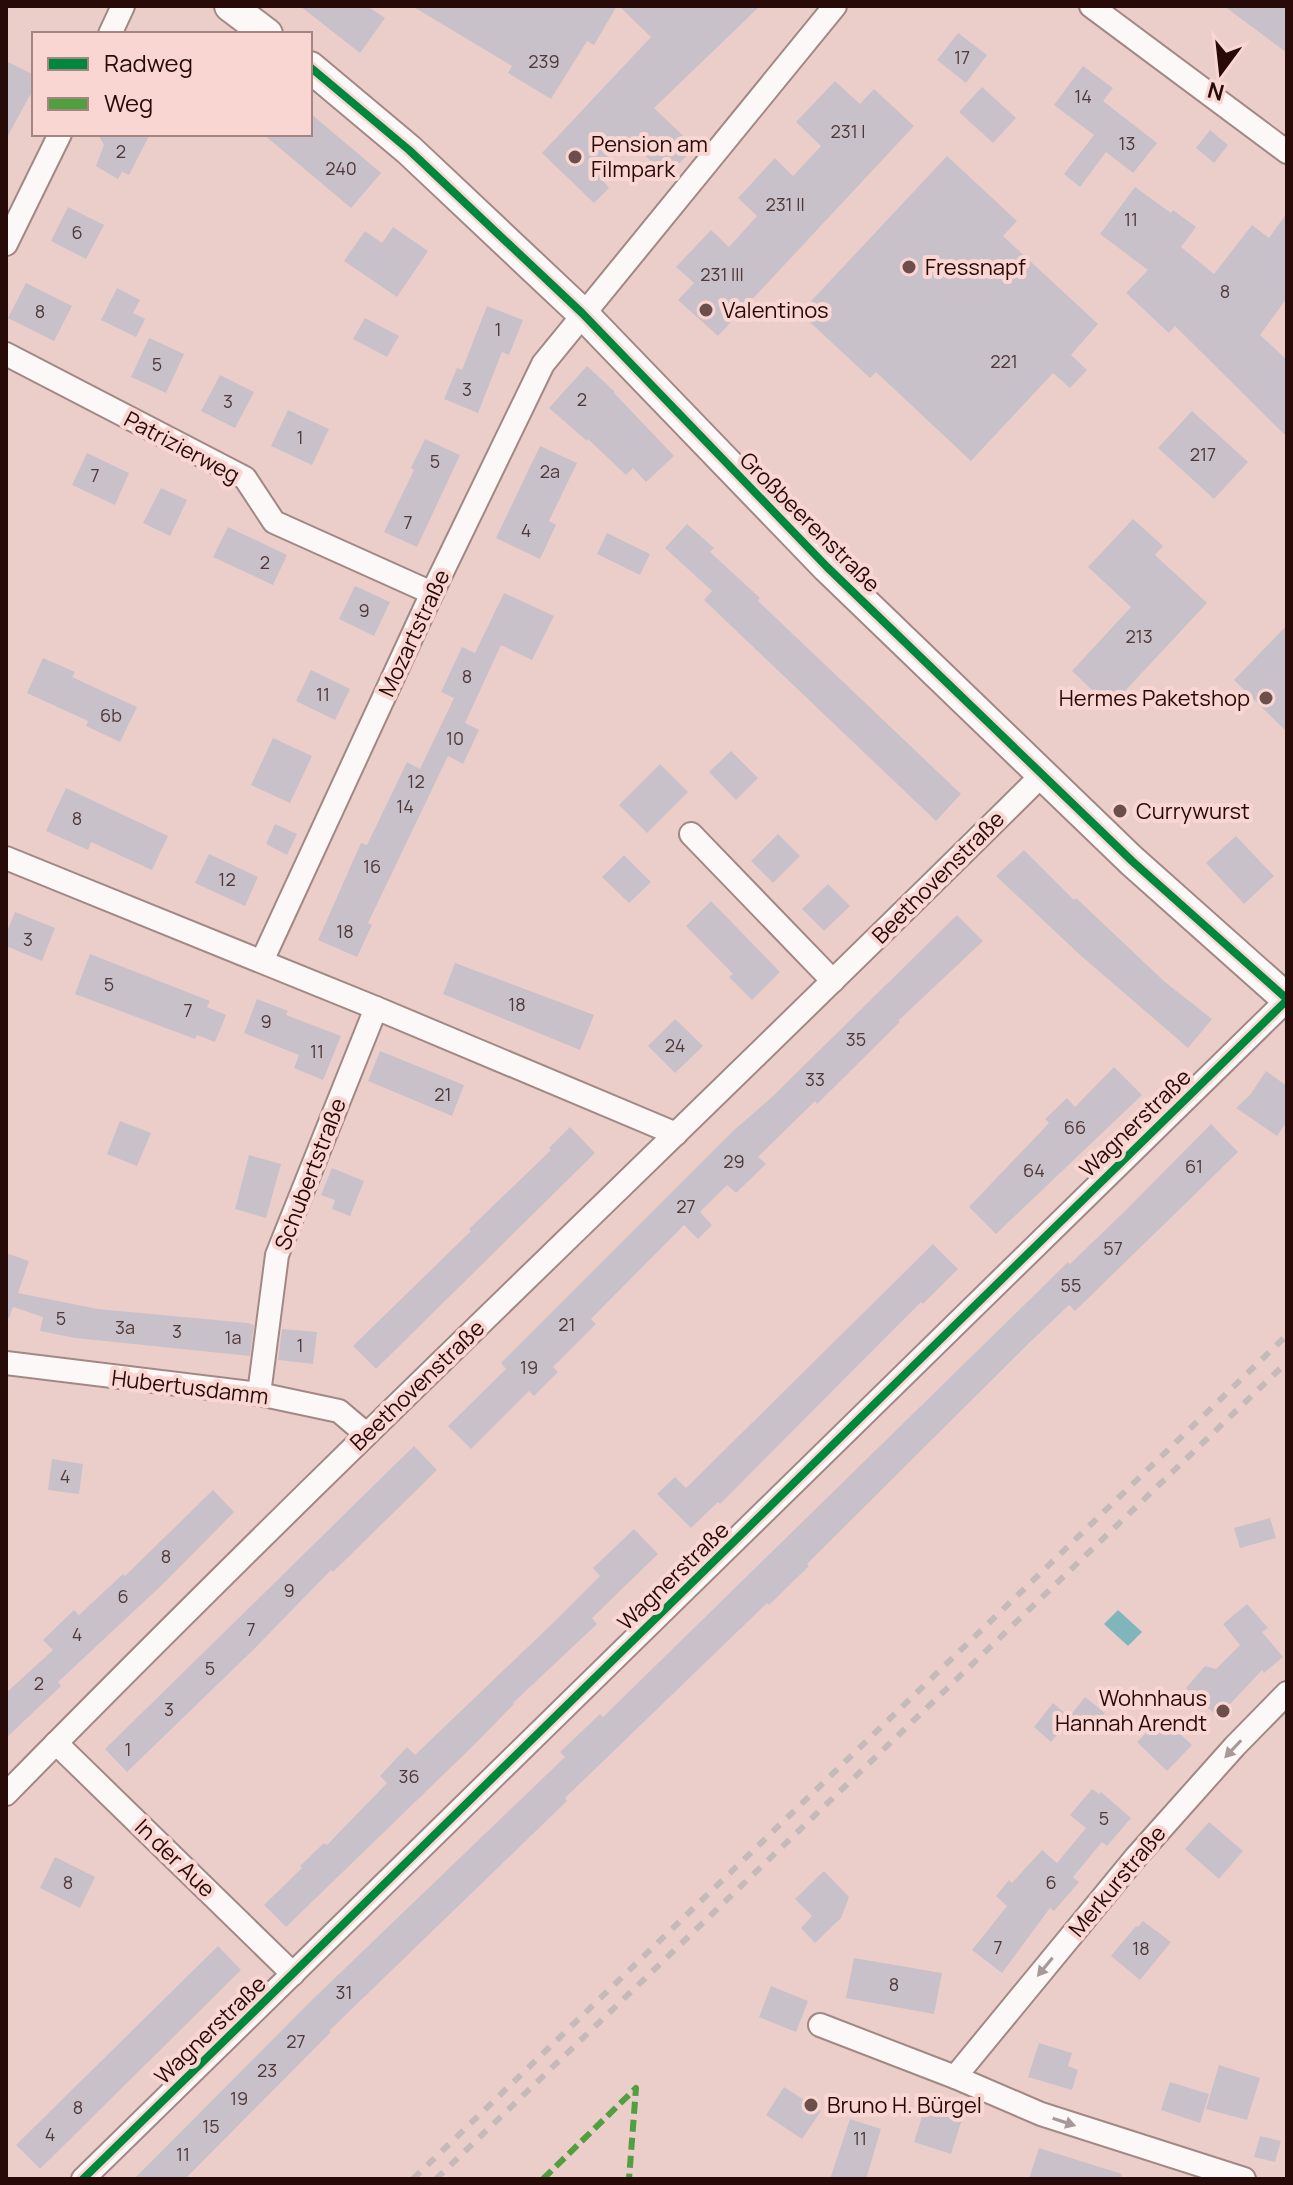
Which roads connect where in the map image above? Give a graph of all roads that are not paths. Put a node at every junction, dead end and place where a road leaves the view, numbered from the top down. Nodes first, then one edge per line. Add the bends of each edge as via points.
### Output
1 (123, 6) edge
2 (230, 6) edge
3 (835, 6) edge
4 (1091, 6) edge
5 (111, 32) edge
6 (264, 32) edge
7 (312, 69) edge
8 (59, 136) edge
9 (1287, 152) edge
10 (6, 244) edge
11 (582, 313) junction
12 (6, 354) edge
13 (432, 593) junction
14 (1043, 774) junction
15 (691, 834) dead end
16 (6, 858) edge
17 (262, 961) junction
18 (833, 981) junction
19 (1287, 999) edge
20 (376, 1008) junction
21 (676, 1134) junction
22 (6, 1363) edge
23 (259, 1394) junction
24 (366, 1434) junction
25 (1287, 1693) edge
26 (56, 1743) junction
27 (6, 1794) edge
28 (293, 1974) junction
29 (820, 2025) dead end
30 (955, 2077) junction
31 (83, 2179) edge
32 (1244, 2179) edge

1 - 5 street
2 - 6 street
3 - 11 street, Mozartstraße
4 - 9 street
7 - 11 street, Großbeerenstraße via 409,150
8 - 10 street
11 - 13 street, Mozartstraße via 543,364
11 - 14 street, Großbeerenstraße via 827,567
12 - 13 street, Patrizierweg via 245,478 274,522
13 - 17 street, Mozartstraße
14 - 18 street, Beethovenstraße
14 - 19 street, Großbeerenstraße
15 - 18 street
16 - 17 street
17 - 20 street
18 - 21 street, Beethovenstraße
19 - 28 street, Wagnerstraße
20 - 21 street
20 - 23 street, Schubertstraße via 277,1255
21 - 24 street, Beethovenstraße
22 - 23 street, Hubertusdamm
23 - 24 street, Hubertusdamm via 339,1411
24 - 26 street, Beethovenstraße
25 -> 30 street, Merkurstraße via 1136,1857
26 - 27 street, Beethovenstraße
26 - 28 street, In der Aue
28 - 31 street, Wagnerstraße
29 - 30 street
30 -> 32 street via 1041,2114

